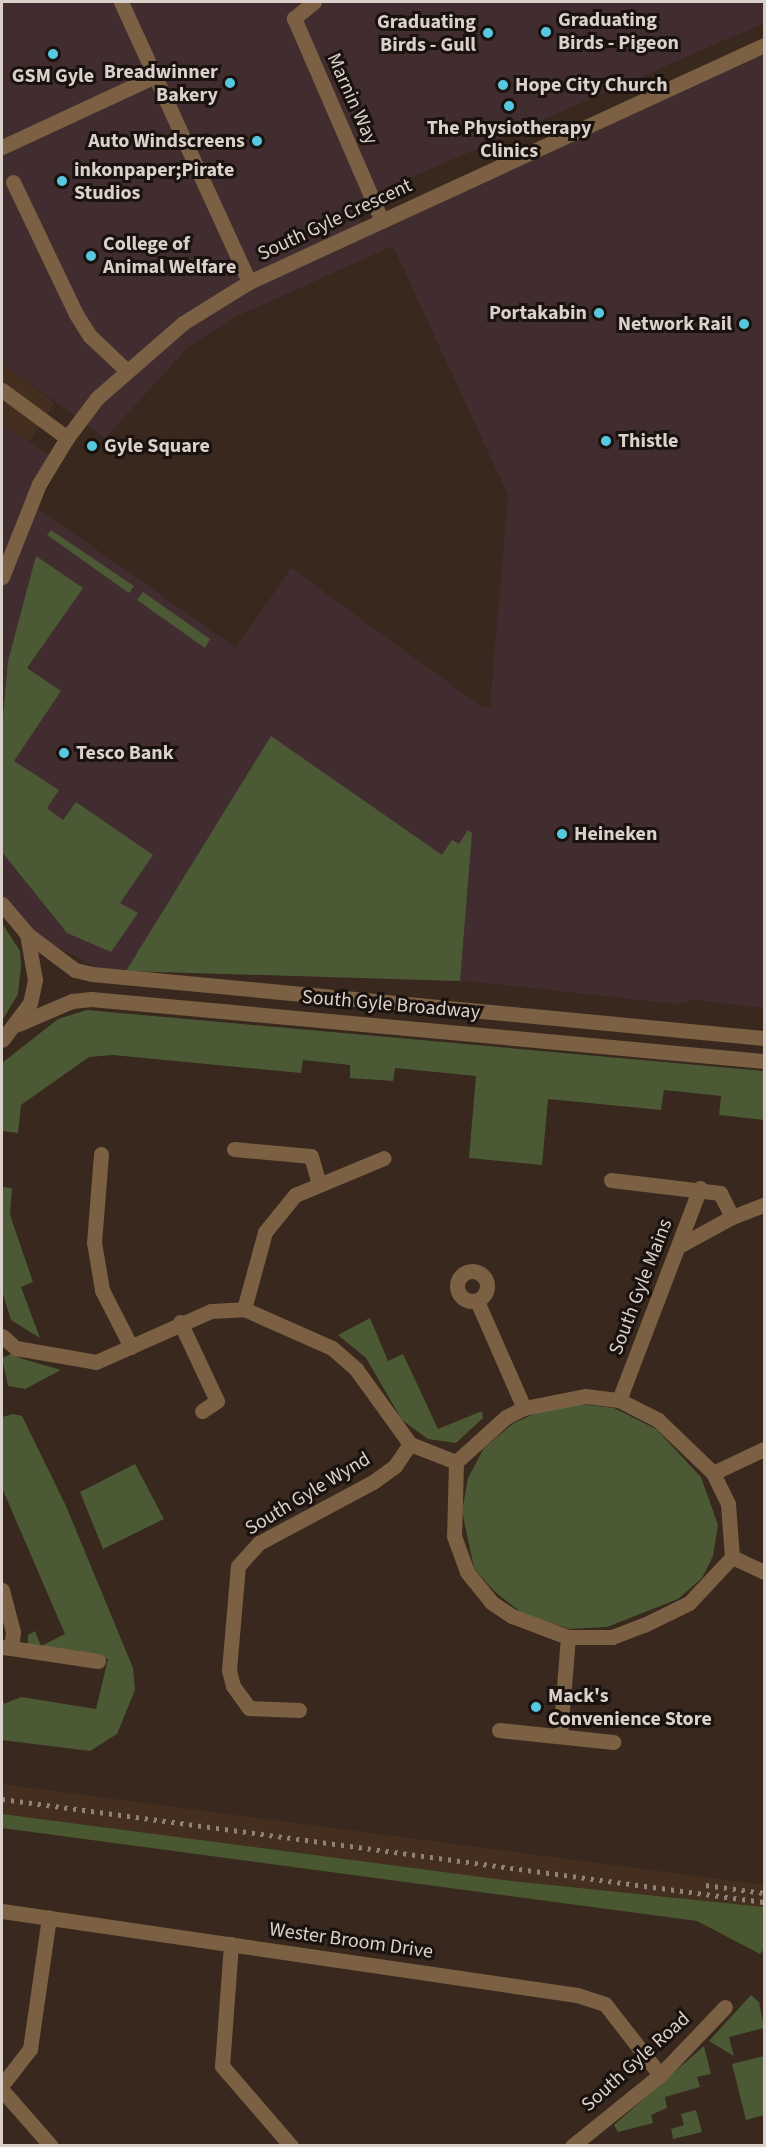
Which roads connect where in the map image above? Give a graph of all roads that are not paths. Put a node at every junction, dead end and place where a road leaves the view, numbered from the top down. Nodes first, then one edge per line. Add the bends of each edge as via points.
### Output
1 (121, 2) edge
2 (314, 2) edge
3 (765, 45) edge
4 (155, 76) junction
5 (2, 147) edge
6 (13, 182) dead end
7 (382, 221) junction
8 (249, 282) junction
9 (126, 370) junction
10 (2, 390) edge
11 (68, 438) junction
12 (2, 577) edge
13 (4, 904) edge
14 (27, 934) junction
15 (18, 1024) junction
16 (765, 1038) edge
17 (2, 1040) edge
18 (765, 1061) edge
19 (234, 1149) dead end
20 (101, 1154) dead end
21 (384, 1158) dead end
22 (611, 1180) dead end
23 (319, 1184) junction
24 (700, 1188) junction
25 (765, 1205) edge
26 (732, 1217) junction
27 (679, 1246) junction
28 (477, 1301) dead end
29 (244, 1309) junction
30 (180, 1322) junction
31 (2, 1336) edge
32 (131, 1347) junction
33 (619, 1400) junction
34 (524, 1408) junction
35 (202, 1411) dead end
36 (410, 1444) junction
37 (765, 1449) edge
38 (456, 1462) junction
39 (713, 1473) junction
40 (732, 1557) junction
41 (765, 1572) edge
42 (2, 1590) edge
43 (568, 1637) junction
44 (6, 1648) edge
45 (98, 1660) dead end
46 (299, 1710) dead end
47 (499, 1730) dead end
48 (560, 1736) junction
49 (613, 1742) dead end
50 (2, 1911) edge
51 (49, 1917) junction
52 (231, 1944) junction
53 (725, 2007) dead end
54 (660, 2075) junction
55 (2, 2085) edge
56 (2, 2090) edge
57 (579, 2143) edge
58 (51, 2145) edge
59 (291, 2145) edge

1 - 4 street
2 - 7 street, Marnin Way via 294,18
3 - 7 street, South Gyle Crescent
4 - 5 street
4 - 8 street
6 - 9 street via 76,314 90,336
7 - 8 street, South Gyle Crescent
8 - 9 street, South Gyle Crescent via 183,323
9 - 11 street, South Gyle Crescent
10 - 11 street
11 - 12 street, South Gyle Crescent via 39,484
13 - 14 street
14 - 15 street via 35,980
14 - 16 street, South Gyle Broadway via 75,970 92,974
15 - 17 street
15 - 18 street, South Gyle Broadway via 72,1001 91,999
19 - 23 street via 311,1156
20 - 32 street via 94,1242 102,1290
21 - 23 street
22 - 24 street
23 - 29 street via 296,1195 266,1232
24 - 26 street via 720,1192
24 - 27 street, South Gyle Mains
25 - 26 street
26 - 27 street
27 - 33 street, South Gyle Mains
28 - 34 street
29 - 30 street via 211,1311
29 - 36 street via 332,1348 356,1369
30 - 32 street
30 - 35 street via 217,1401
31 - 32 street via 16,1348 74,1362 96,1362
33 - 34 street via 585,1396
33 - 39 street via 658,1420
34 - 38 street via 506,1417
36 - 38 street
36 - 46 street, South Gyle Wynd via 395,1466 373,1482 260,1543 238,1566 229,1670 233,1686 249,1708
37 - 39 street
38 - 43 street via 454,1536 467,1572 491,1602 512,1616
39 - 40 street via 728,1504
40 - 41 street
40 - 43 street via 689,1603 644,1625 612,1637
42 - 44 street via 13,1617
43 - 48 street
44 - 45 street
47 - 48 street
48 - 49 street
50 - 51 street, Wester Broom Drive
51 - 52 street, Wester Broom Drive
51 - 55 street via 30,2049
52 - 54 street, Wester Broom Drive via 577,1995 605,2004
52 - 59 street via 222,2066
53 - 54 street, South Gyle Road
54 - 57 street, South Gyle Road
56 - 58 street

